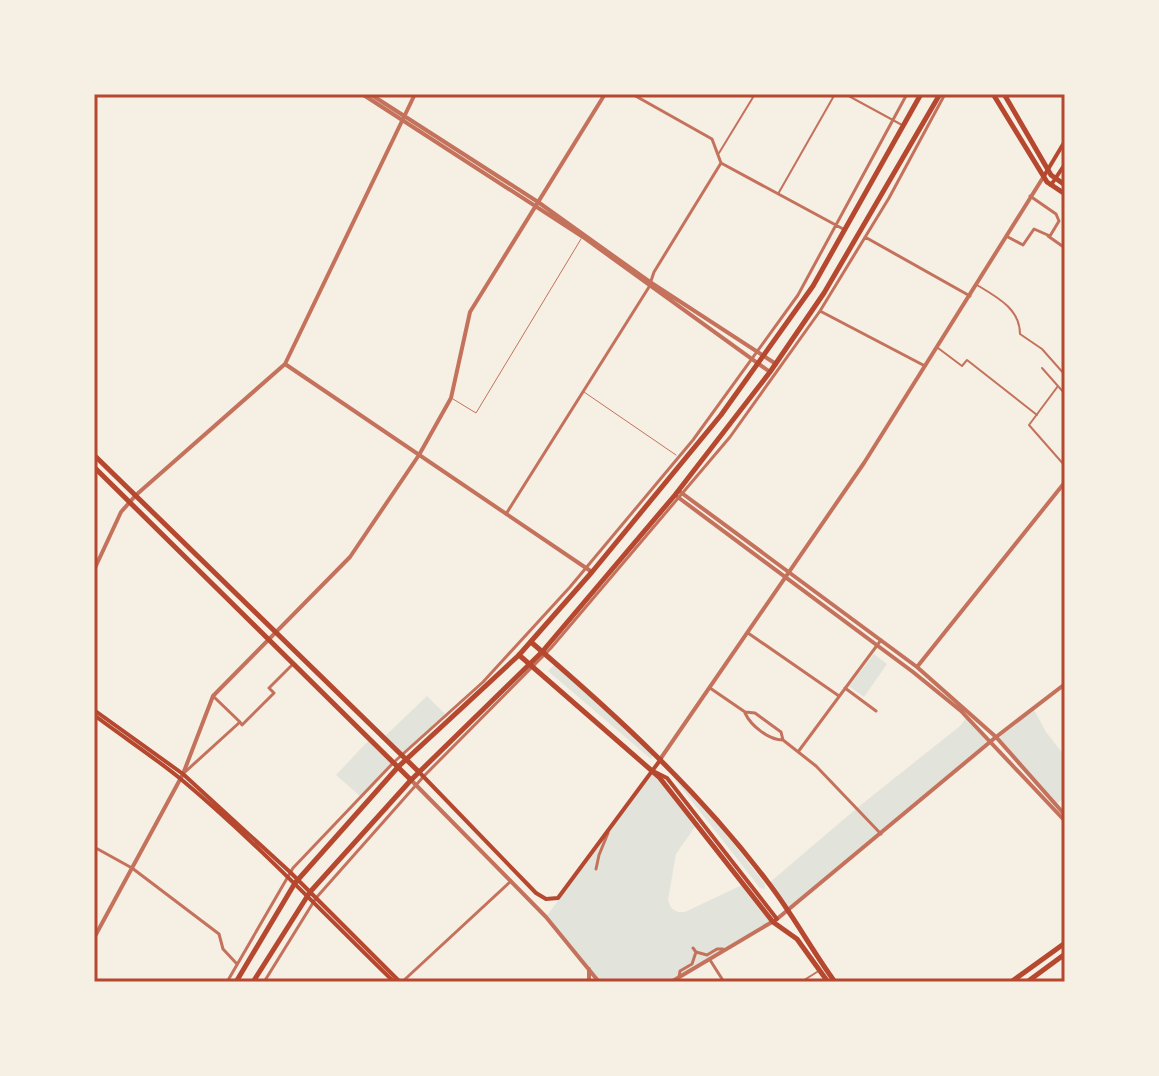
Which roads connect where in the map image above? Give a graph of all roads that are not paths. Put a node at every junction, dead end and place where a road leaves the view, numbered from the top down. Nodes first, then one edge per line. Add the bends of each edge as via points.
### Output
1 (362, 94) edge
2 (370, 94) edge
3 (415, 94) edge
4 (605, 94) edge
5 (632, 94) edge
6 (755, 94) edge
7 (835, 94) edge
8 (845, 94) edge
9 (907, 94) edge
10 (921, 94) edge
11 (942, 94) edge
12 (993, 94) edge
13 (1004, 94) edge
14 (404, 117) junction
15 (893, 120) junction
16 (904, 126) junction
17 (1065, 141) edge
18 (719, 153) junction
19 (721, 163) junction
20 (1065, 164) edge
21 (1047, 168) junction
22 (1044, 176) junction
23 (1056, 179) junction
24 (1051, 185) junction
25 (1065, 185) edge
26 (778, 194) junction
27 (1065, 194) edge
28 (1030, 196) junction
29 (537, 204) junction
30 (836, 225) junction
31 (845, 230) junction
32 (1006, 236) junction
33 (1047, 236) junction
34 (583, 237) junction
35 (865, 237) junction
36 (1065, 248) edge
37 (649, 284) junction
38 (977, 284) junction
39 (970, 296) junction
40 (820, 311) junction
41 (937, 347) junction
42 (757, 352) junction
43 (764, 356) junction
44 (752, 359) junction
45 (285, 364) junction
46 (759, 364) junction
47 (776, 364) junction
48 (925, 366) junction
49 (1042, 368) dead end
50 (770, 372) junction
51 (1065, 375) edge
52 (1058, 386) junction
53 (581, 391) junction
54 (1065, 394) edge
55 (451, 398) junction
56 (1037, 415) junction
57 (94, 455) edge
58 (419, 455) junction
59 (682, 459) junction
60 (1065, 466) edge
61 (94, 467) edge
62 (1065, 482) edge
63 (678, 494) junction
64 (136, 495) junction
65 (131, 501) junction
66 (506, 514) junction
67 (94, 570) edge
68 (589, 570) junction
69 (788, 576) junction
70 (276, 632) junction
71 (748, 633) junction
72 (270, 639) junction
73 (531, 642) junction
74 (879, 643) junction
75 (544, 653) junction
76 (519, 655) junction
77 (294, 663) junction
78 (532, 666) junction
79 (917, 667) junction
80 (913, 672) junction
81 (1065, 684) edge
82 (710, 688) junction
83 (845, 688) junction
84 (213, 696) junction
85 (839, 696) junction
86 (876, 711) dead end
87 (745, 712) junction
88 (94, 713) edge
89 (240, 722) junction
90 (993, 739) junction
91 (783, 740) junction
92 (798, 752) junction
93 (404, 757) junction
94 (661, 758) junction
95 (396, 764) junction
96 (653, 771) junction
97 (422, 774) junction
98 (181, 776) junction
99 (414, 782) junction
100 (1065, 815) edge
101 (1065, 821) edge
102 (608, 833) junction
103 (881, 834) junction
104 (94, 847) edge
105 (132, 868) junction
106 (596, 869) dead end
107 (289, 874) junction
108 (511, 881) junction
109 (296, 882) junction
110 (308, 894) junction
111 (315, 900) junction
112 (788, 912) junction
113 (775, 920) junction
114 (94, 938) edge
115 (741, 941) junction
116 (1065, 943) edge
117 (1065, 954) edge
118 (710, 960) junction
119 (237, 964) junction
120 (589, 967) junction
121 (819, 970) junction
122 (679, 977) junction
123 (596, 980) edge
124 (227, 982) edge
125 (236, 982) edge
126 (253, 982) edge
127 (265, 982) edge
128 (394, 982) edge
129 (401, 982) edge
130 (589, 982) edge
131 (671, 982) edge
132 (724, 982) edge
133 (801, 982) edge
134 (828, 982) edge
135 (835, 982) edge
136 (1011, 982) edge
137 (1027, 982) edge

1 - 14 street
2 - 14 street
3 - 14 street
4 - 29 street
5 - 18 street via 712,139
6 - 18 street
7 - 26 street
8 - 15 street
9 - 15 street
10 - 16 main road
11 - 35 street
11 - 47 main road
12 - 22 main road
13 - 21 main road
14 - 29 street
14 - 45 street
15 - 16 street
15 - 30 street
16 - 31 main road
17 - 21 main road
18 - 19 street
19 - 26 street
19 - 37 street
20 - 23 main road
21 - 22 main road
21 - 23 main road
22 - 24 main road
22 - 28 street
23 - 24 main road
23 - 25 main road
24 - 27 main road
26 - 30 street
28 - 32 street
28 - 33 street via 1059,217
29 - 34 street
29 - 37 street
29 - 55 street via 470,312
30 - 31 street
30 - 42 street via 798,295
31 - 43 main road
32 - 33 street via 1023,245 1034,229
32 - 38 street
33 - 36 street
34 - 37 street
34 - 55 lane via 476,413
35 - 39 street
35 - 40 street
37 - 42 street
37 - 44 street
37 - 53 street
38 - 39 street
38 - 51 street via 1009,307 1020,334
39 - 41 street
40 - 48 street
40 - 63 street via 730,437
41 - 48 street
41 - 56 street via 962,366 967,360
42 - 43 street
42 - 44 street
43 - 46 main road
43 - 47 street
44 - 46 street
44 - 59 street
45 - 58 street
45 - 64 street
46 - 50 street
46 - 59 main road
47 - 50 main road
48 - 69 street
49 - 52 street
50 - 63 main road
52 - 54 street
52 - 56 street
53 - 59 lane
53 - 66 street
55 - 58 street
56 - 60 street via 1029,425
57 - 64 main road
58 - 66 street
58 - 70 street via 350,557
59 - 68 main road
61 - 65 main road
62 - 79 street
63 - 69 street
63 - 75 main road
64 - 65 street
64 - 70 main road
65 - 67 street
65 - 72 main road
66 - 68 street
68 - 73 main road
68 - 93 street
69 - 71 street
69 - 74 street
70 - 72 street
70 - 93 main road
71 - 82 street
71 - 85 street
72 - 77 main road
72 - 84 street
73 - 75 main road
73 - 76 main road
74 - 79 street
74 - 80 street
74 - 83 street
75 - 78 main road
75 - 94 main road
76 - 78 main road
76 - 93 main road
77 - 89 street via 269,688 274,693
77 - 95 main road
78 - 96 main road
78 - 97 main road
79 - 80 street
79 - 90 street
80 - 90 street
81 - 90 street
82 - 87 street
82 - 94 street
83 - 85 street
83 - 86 street
84 - 89 street
84 - 98 street
85 - 92 street
87 - 91 street via 766,734
87 - 91 street via 768,722
88 - 98 main road
89 - 98 street
90 - 100 street
90 - 101 street
90 - 103 street
91 - 92 street
92 - 103 street
93 - 95 main road
93 - 97 main road
94 - 96 main road
94 - 112 main road via 731,836
95 - 99 main road
95 - 107 street
95 - 109 main road
96 - 102 main road
96 - 113 main road
97 - 99 main road
97 - 102 main road via 546,899 558,898
98 - 105 street
98 - 107 main road
99 - 108 street
99 - 110 main road
99 - 111 street
102 - 106 street
103 - 112 street
104 - 105 street
105 - 114 street
105 - 119 street via 219,934 223,949
107 - 109 main road
107 - 119 street
108 - 120 street
108 - 129 street
109 - 110 main road
109 - 125 main road
110 - 111 main road
110 - 126 main road
111 - 127 street
111 - 128 main road
111 - 129 main road
112 - 113 street
112 - 135 main road
113 - 115 street
113 - 121 main road
115 - 118 street
115 - 122 street via 707,955 695,950 692,964
116 - 136 main road
117 - 137 main road
118 - 122 street
118 - 132 street
119 - 124 street
120 - 123 street
120 - 130 street
121 - 133 street
121 - 134 main road
122 - 131 street

